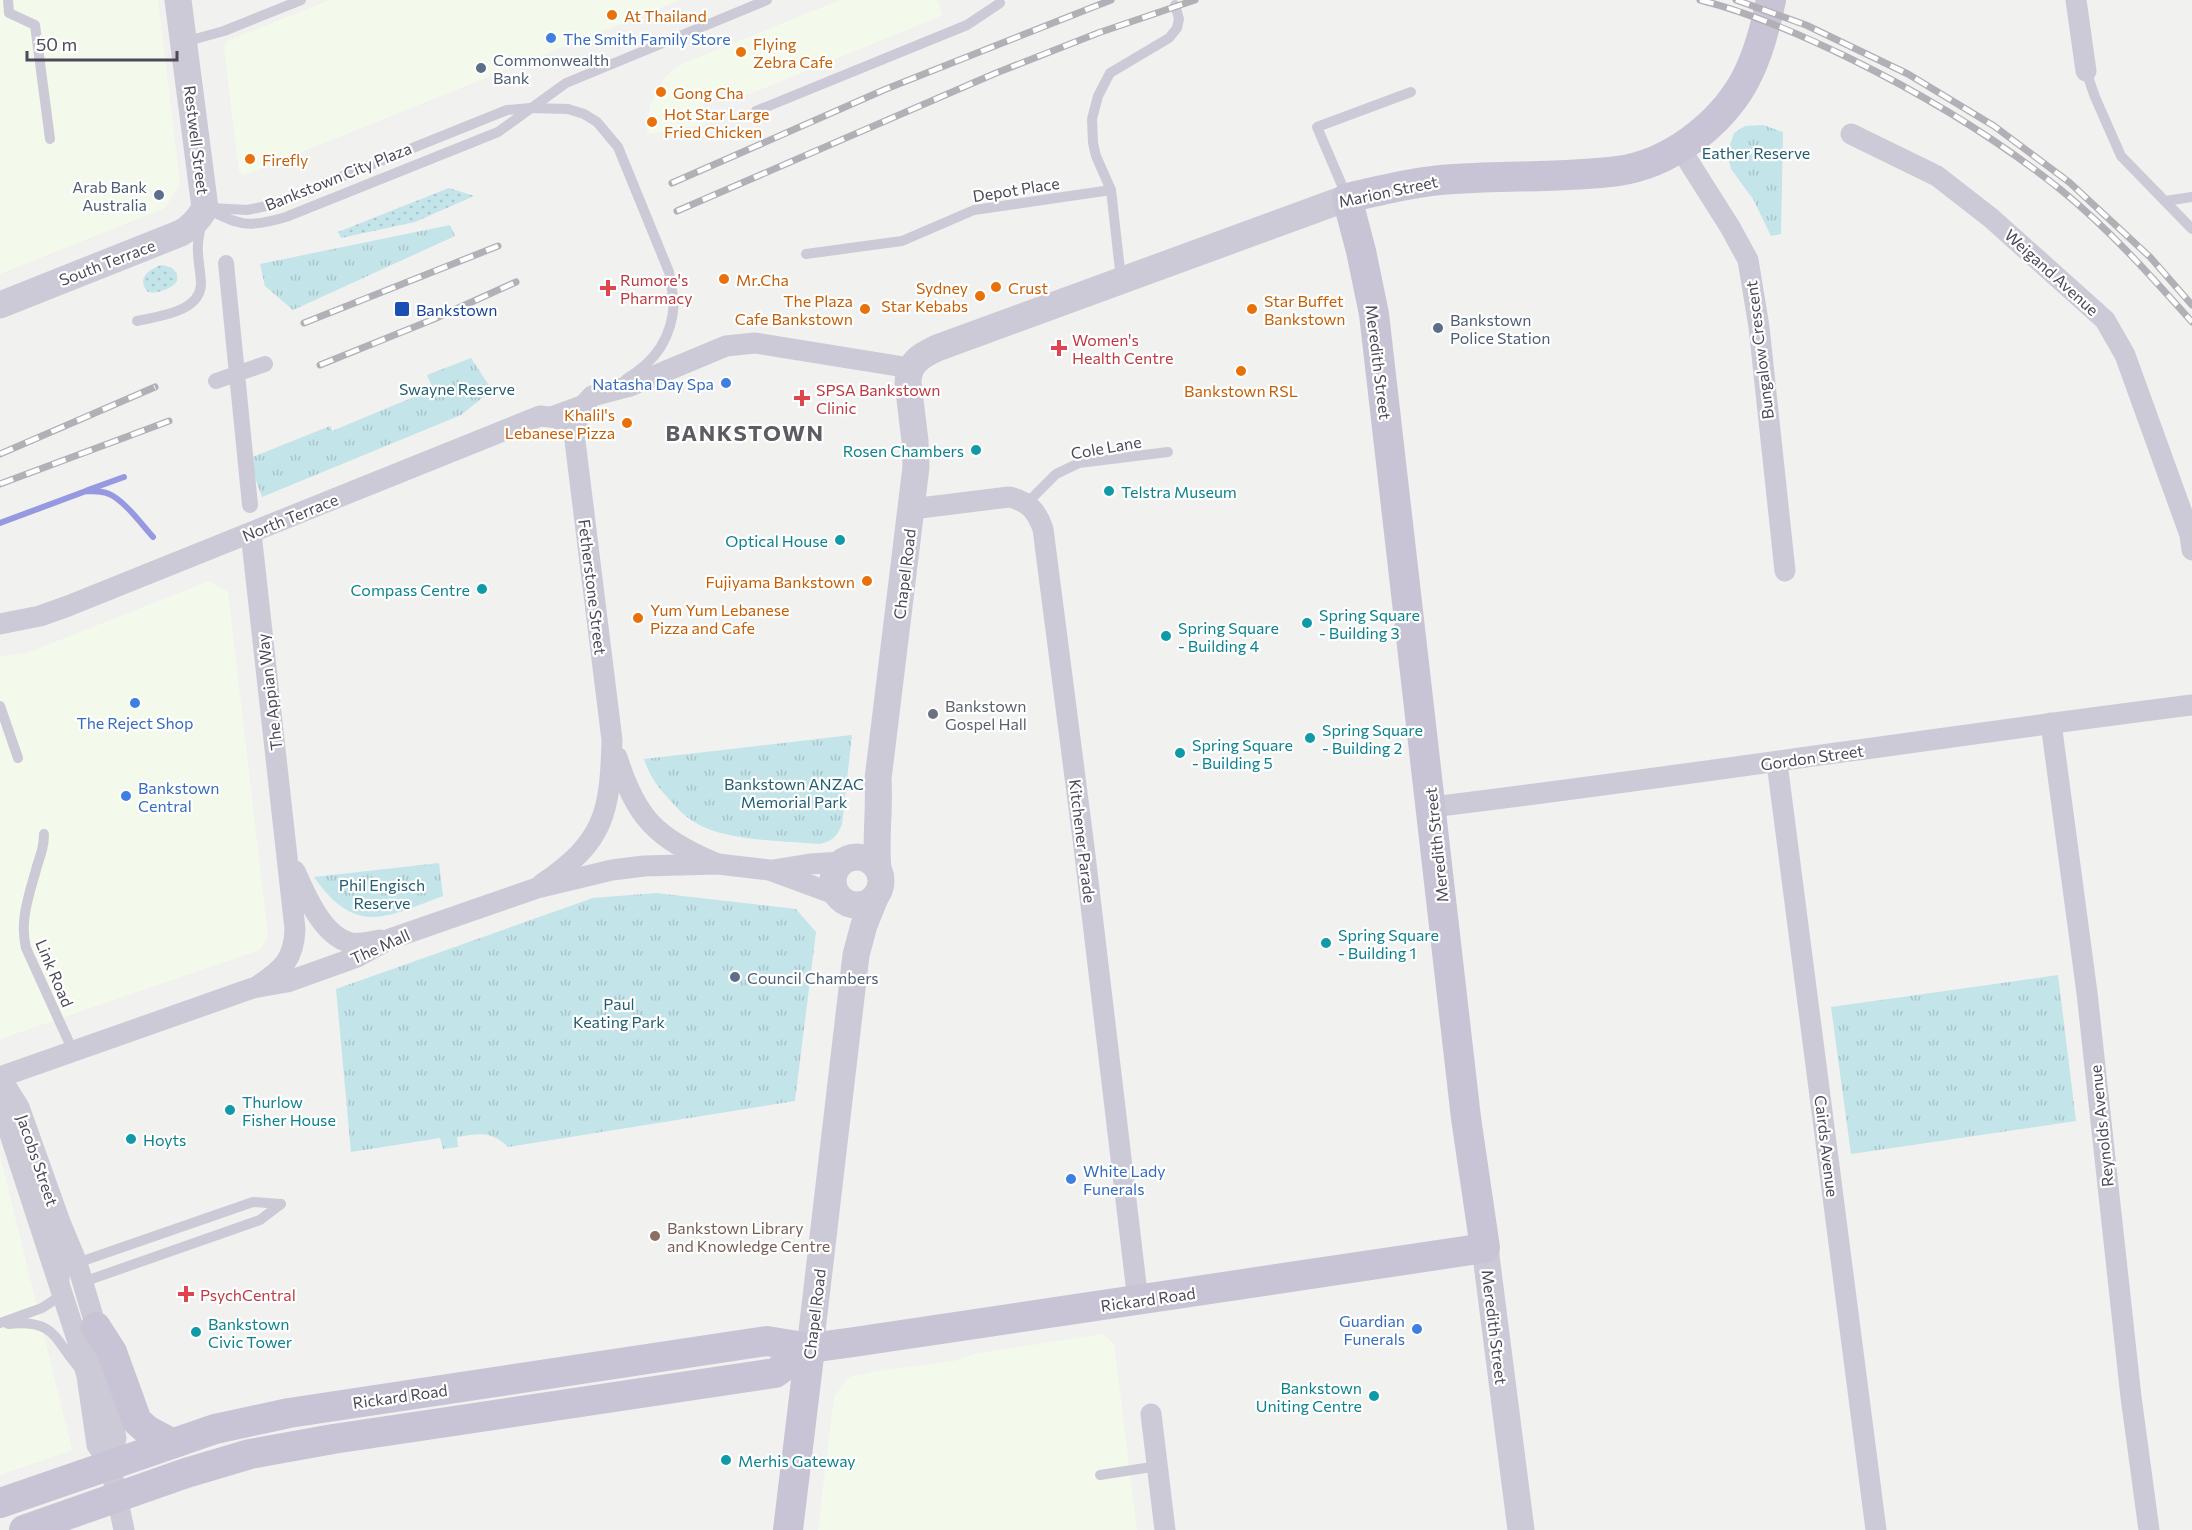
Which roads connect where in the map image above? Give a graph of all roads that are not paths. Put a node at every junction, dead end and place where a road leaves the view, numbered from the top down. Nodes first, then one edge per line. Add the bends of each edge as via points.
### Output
1 (8, 0) edge
2 (178, 0) edge
3 (301, 0) edge
4 (767, 0) edge
5 (1771, 0) edge
6 (2076, 0) edge
7 (1000, 3) dead end
8 (1175, 5) dead end
9 (184, 42) junction
10 (2086, 71) joint
11 (1411, 92) dead end
12 (530, 108) junction
13 (756, 111) dead end
14 (1851, 134) dead end
15 (50, 139) dead end
16 (1680, 148) junction
17 (1111, 190) junction
18 (2192, 197) edge
19 (1347, 198) junction
20 (2164, 201) junction
21 (205, 208) junction
22 (2192, 229) edge
23 (806, 254) dead end
24 (226, 263) dead end
25 (1121, 279) junction
26 (0, 304) edge
27 (137, 321) dead end
28 (265, 364) dead end
29 (910, 368) junction
30 (237, 374) junction
31 (216, 381) dead end
32 (592, 396) junction
33 (540, 416) junction
34 (574, 433) junction
35 (1168, 452) dead end
36 (1027, 503) junction
37 (250, 506) dead end
38 (912, 509) junction
39 (251, 533) junction
40 (2192, 550) edge
41 (1785, 570) dead end
42 (0, 624) edge
43 (2192, 705) edge
44 (0, 706) edge
45 (2051, 723) junction
46 (612, 740) junction
47 (18, 758) dead end
48 (1777, 763) junction
49 (878, 779) junction
50 (1432, 807) junction
51 (44, 834) dead end
52 (288, 851) junction
53 (844, 861) junction
54 (718, 864) junction
55 (878, 869) junction
56 (769, 870) junction
57 (537, 888) junction
58 (838, 897) junction
59 (875, 898) junction
60 (390, 939) junction
61 (856, 956) junction
62 (253, 988) junction
63 (74, 1051) junction
64 (0, 1077) edge
65 (60, 1222) junction
66 (1485, 1248) junction
67 (80, 1273) junction
68 (62, 1295) junction
69 (1138, 1301) junction
70 (0, 1324) edge
71 (96, 1327) junction
72 (810, 1348) junction
73 (87, 1376) junction
74 (1151, 1414) dead end
75 (171, 1443) junction
76 (110, 1464) junction
77 (1158, 1466) junction
78 (1100, 1475) dead end
79 (118, 1497) junction
80 (0, 1503) edge
81 (24, 1530) edge
82 (124, 1530) edge
83 (788, 1530) edge
84 (1165, 1530) edge
85 (1521, 1530) edge
86 (1876, 1530) edge
87 (2149, 1530) edge

1 - 15 lane via 9,13 35,25
2 - 9 street, Restwell Street
3 - 9 lane via 224,31
4 - 12 lane, Bankstown City Plaza via 566,83
5 - 16 main road, Marion Street via 1758,51 1734,98
6 - 10 street
7 - 13 lane via 967,25
8 - 17 lane via 1177,28 1168,38 1110,73 1098,96 1092,119 1093,142
9 - 21 street, Restwell Street
10 - 20 lane via 2121,156
11 - 19 lane via 1317,127
12 - 21 lane, Bankstown City Plaza via 507,110 271,205 247,210
12 - 21 lane, Bankstown City Plaza via 498,132 286,217 240,224
12 - 32 lane, Bankstown City Plaza, bridge via 568,109 597,122 618,147 669,272 674,302 667,337 655,356 636,372
14 - 40 street, Weigand Avenue via 1937,176 1991,218 2105,320 2125,355
16 - 19 main road, Marion Street via 1650,163 1619,171 1451,179
16 - 41 street, Bungalow Crescent via 1748,260
17 - 23 lane, Depot Place via 974,210 902,241
17 - 25 lane
18 - 20 lane
19 - 25 street, Marion Street
19 - 50 main road, Meredith Street via 1374,314
20 - 22 lane
21 - 26 street, South Terrace via 195,224 181,233
21 - 27 lane via 196,246 201,282 196,299 178,310
24 - 30 street
25 - 29 street, Marion Street via 937,348
28 - 30 street
29 - 32 street via 755,343 740,344 726,346 630,386
29 - 38 street, Chapel Road via 908,383 916,455
30 - 31 street
30 - 37 street
32 - 33 lane, Bankstown City Plaza
32 - 34 street via 582,407
33 - 34 street via 558,418
33 - 39 street, North Terrace
34 - 46 street, Fetherstone Street
35 - 36 lane, Cole Lane via 1078,464 1056,474
36 - 38 street via 1002,497
36 - 69 street, Kitchener Parade via 1039,518 1046,542
38 - 49 street, Chapel Road
39 - 42 street, North Terrace via 68,606
39 - 52 street, The Appian Way
43 - 45 street, Gordon Street
44 - 47 lane
45 - 48 street, Gordon Street
45 - 87 street, Reynolds Avenue via 2087,993
46 - 54 street, Fetherstone Street via 629,792 652,826 671,842
46 - 57 street, Fetherstone Street via 611,785 601,822 582,852
48 - 50 street, Gordon Street
48 - 86 street, Cairds Avenue
49 - 53 street, Chapel Road via 865,807 860,831
49 - 55 street, Chapel Road
50 - 66 main road, Meredith Street via 1466,1118
51 - 63 lane, Link Road via 22,933
52 - 60 street, The Appian Way via 309,902 329,930 357,944
52 - 62 street, The Appian Way via 295,942 283,967
53 - 55 street via 867,859
53 - 56 street, The Mall
53 - 58 street via 833,878
54 - 56 street, The Mall
54 - 57 street, The Mall via 629,868
55 - 59 street via 881,884
56 - 58 street, The Mall
57 - 60 street, The Mall
58 - 59 street via 857,905
58 - 61 street, Chapel Road via 851,925
59 - 61 street, Chapel Road
60 - 62 street, The Mall via 357,957 288,982
61 - 72 street, Chapel Road
62 - 63 street, The Mall
63 - 64 street, The Mall
64 - 65 street, Jacobs Street via 19,1107
64 - 68 street, Jacobs Street via 3,1113
65 - 67 street, Jacobs Street
65 - 68 lane via 58,1248 66,1277
66 - 69 main road, Rickard Road
66 - 85 street, Meredith Street
67 - 67 lane via 253,1202 281,1204 260,1220
67 - 71 street, Jacobs Street
68 - 70 lane via 42,1308
68 - 73 street, Jacobs Street
69 - 72 main road, Rickard Road
70 - 73 lane via 38,1325 53,1332
71 - 75 main road via 112,1352 137,1421
71 - 76 street, Jacobs Street via 116,1438
72 - 75 main road, Rickard Road via 767,1341 248,1420
72 - 79 main road, Rickard Road via 775,1373 284,1447 219,1462
72 - 83 main road, Chapel Road
73 - 76 street, Jacobs Street via 97,1445
74 - 77 street
75 - 76 main road, Rickard Road
76 - 79 street, Jacobs Street
76 - 80 main road, Rickard Road
77 - 78 lane
77 - 84 street
79 - 81 main road, Rickard Road
79 - 82 street, Jacobs Street

